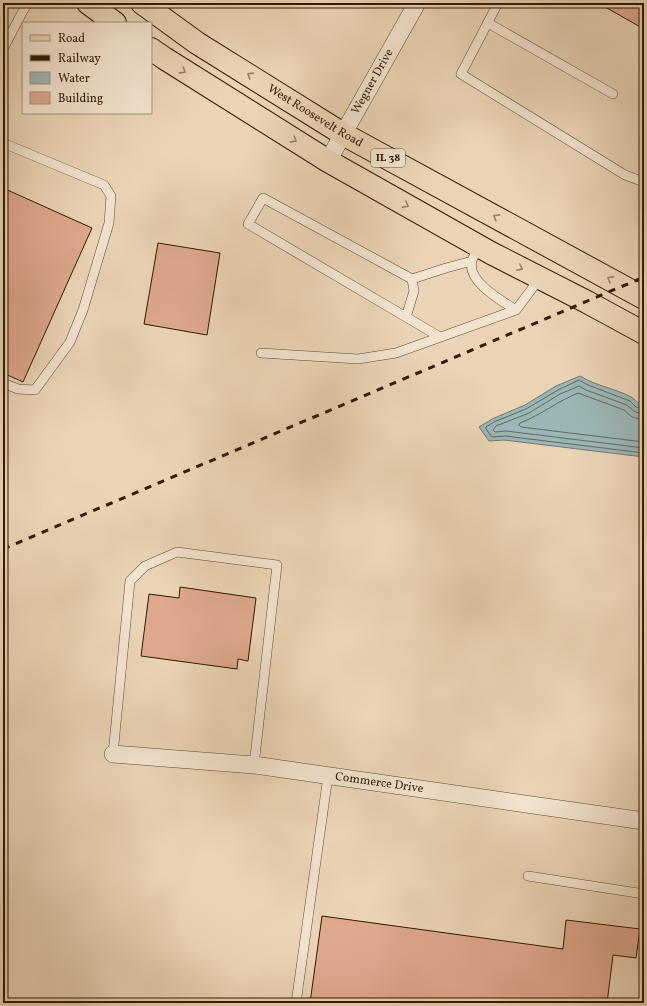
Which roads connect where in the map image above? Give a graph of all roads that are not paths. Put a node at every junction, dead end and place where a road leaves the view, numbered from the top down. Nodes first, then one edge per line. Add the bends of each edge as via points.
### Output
1 (28, 3) edge
2 (88, 3) edge
3 (142, 3) edge
4 (498, 3) edge
5 (414, 4) edge
6 (114, 22) edge
7 (488, 23) junction
8 (3, 49) edge
9 (152, 50) edge
10 (613, 94) dead end
11 (343, 134) junction
12 (3, 143) edge
13 (328, 161) junction
14 (644, 182) edge
15 (476, 254) junction
16 (540, 278) junction
17 (412, 279) junction
18 (644, 298) edge
19 (516, 310) junction
20 (406, 316) junction
21 (644, 333) edge
22 (440, 337) junction
23 (262, 353) dead end
24 (3, 383) edge
25 (113, 754) joint
26 (254, 765) junction
27 (328, 776) junction
28 (644, 821) edge
29 (528, 876) dead end
30 (644, 894) edge
31 (296, 1003) edge

1 - 8 lane
2 - 6 main road
11 -> 3 main road, West Roosevelt Road / IL 38 via 197,42
4 - 7 lane
5 - 11 street, Wegner Drive
7 - 10 lane
7 - 14 lane via 461,74 625,175
9 -> 13 main road, IL 38
11 - 13 street, Wegner Drive
18 -> 11 main road, West Roosevelt Road / IL 38
12 - 24 lane via 104,185 111,196 109,223 83,310 70,342 35,390 18,390
13 -> 15 main road, IL 38
15 -> 16 main road, IL 38
15 - 17 lane via 446,268
15 - 19 lane via 472,272 483,288
16 - 19 lane
16 - 21 main road, IL 38
17 - 20 lane via 414,291
17 - 20 lane via 263,198 248,224
19 - 22 lane
20 - 22 lane
22 - 23 lane via 396,353 358,359
25 - 26 street, Commerce Drive
25 - 26 lane via 130,581 145,566 177,552 277,565
26 - 27 street, Commerce Drive
27 - 28 street, Commerce Drive
27 - 31 lane
29 - 30 lane

